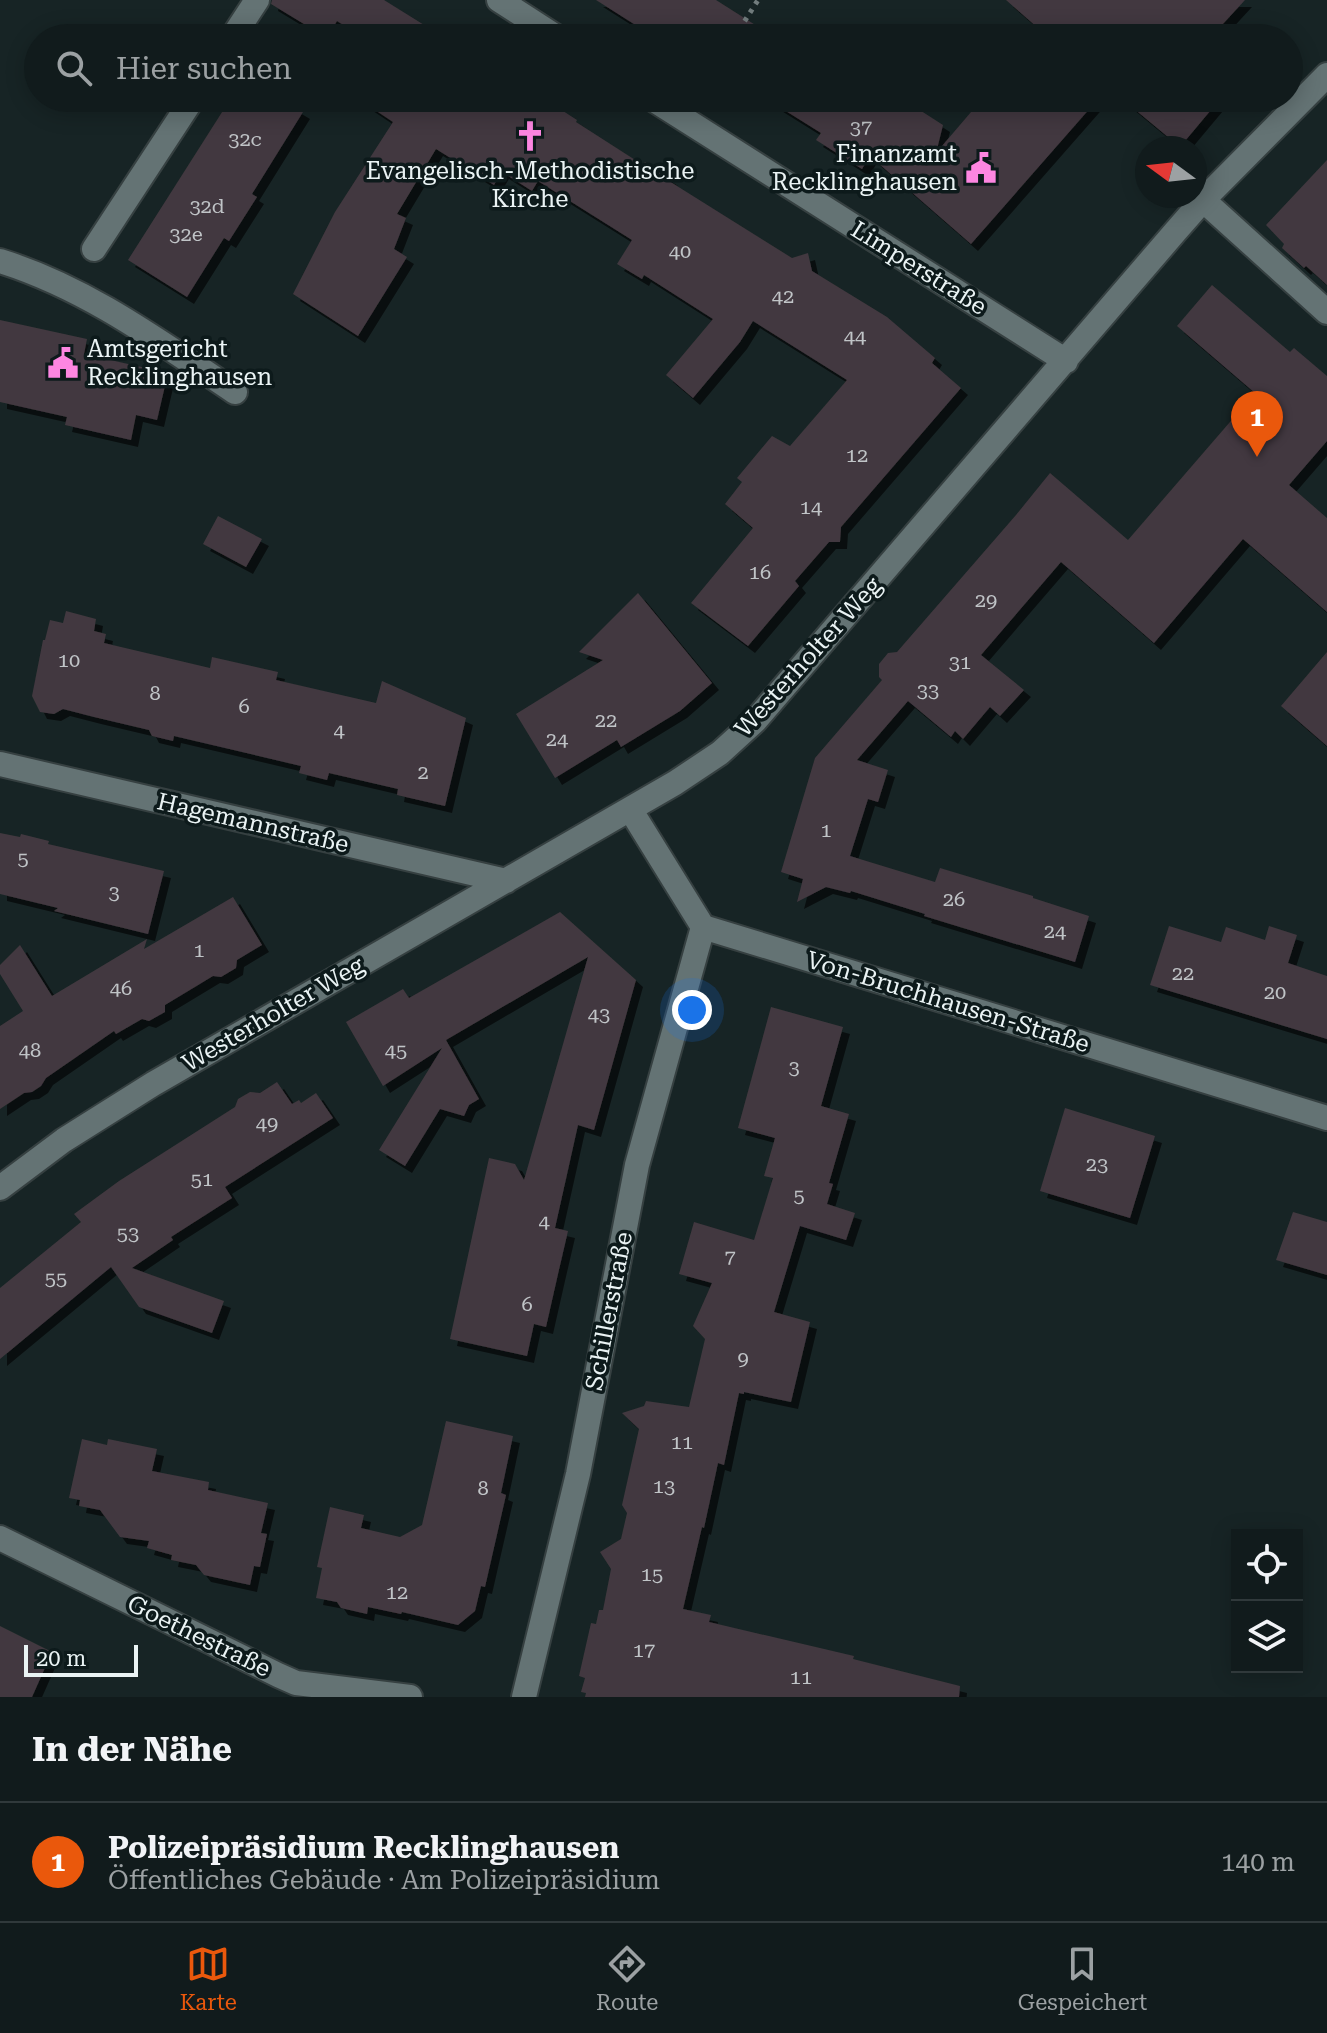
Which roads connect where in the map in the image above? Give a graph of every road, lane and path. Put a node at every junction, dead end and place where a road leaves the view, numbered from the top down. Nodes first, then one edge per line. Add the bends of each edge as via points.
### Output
1 (257, 0) edge
2 (499, 0) edge
3 (758, 0) edge
4 (241, 24) edge
5 (536, 24) edge
6 (743, 24) edge
7 (1327, 75) edge
8 (1303, 99) edge
9 (184, 112) edge
10 (673, 112) edge
11 (1290, 112) edge
12 (1207, 196) edge
13 (1207, 204) edge
14 (1196, 208) edge
15 (94, 249) dead end
16 (0, 261) edge
17 (1327, 312) edge
18 (1066, 361) junction
19 (235, 392) dead end
20 (0, 764) edge
21 (630, 809) junction
22 (506, 881) junction
23 (703, 927) junction
24 (1327, 1118) edge
25 (0, 1188) edge
26 (0, 1538) edge
27 (275, 1686) edge
28 (410, 1697) edge
29 (524, 1697) edge

1 - 4 street
2 - 5 street
3 - 6 path
7 - 8 street, Westerholter Weg
9 - 15 street
10 - 18 street, Limperstraße
11 - 12 street, Westerholter Weg
13 - 17 street
14 - 18 street, Westerholter Weg
16 - 19 street via 90,299
18 - 21 street, Westerholter Weg via 755,721 720,753
20 - 22 street, Hagemannstraße
21 - 22 street, Westerholter Weg
21 - 23 street
22 - 25 street, Westerholter Weg via 153,1084
23 - 24 street, Von-Bruchhausen-Straße
23 - 29 street, Schillerstraße via 637,1165 578,1474
26 - 27 street, Goethestraße
27 - 28 street, Goethestraße via 296,1683

